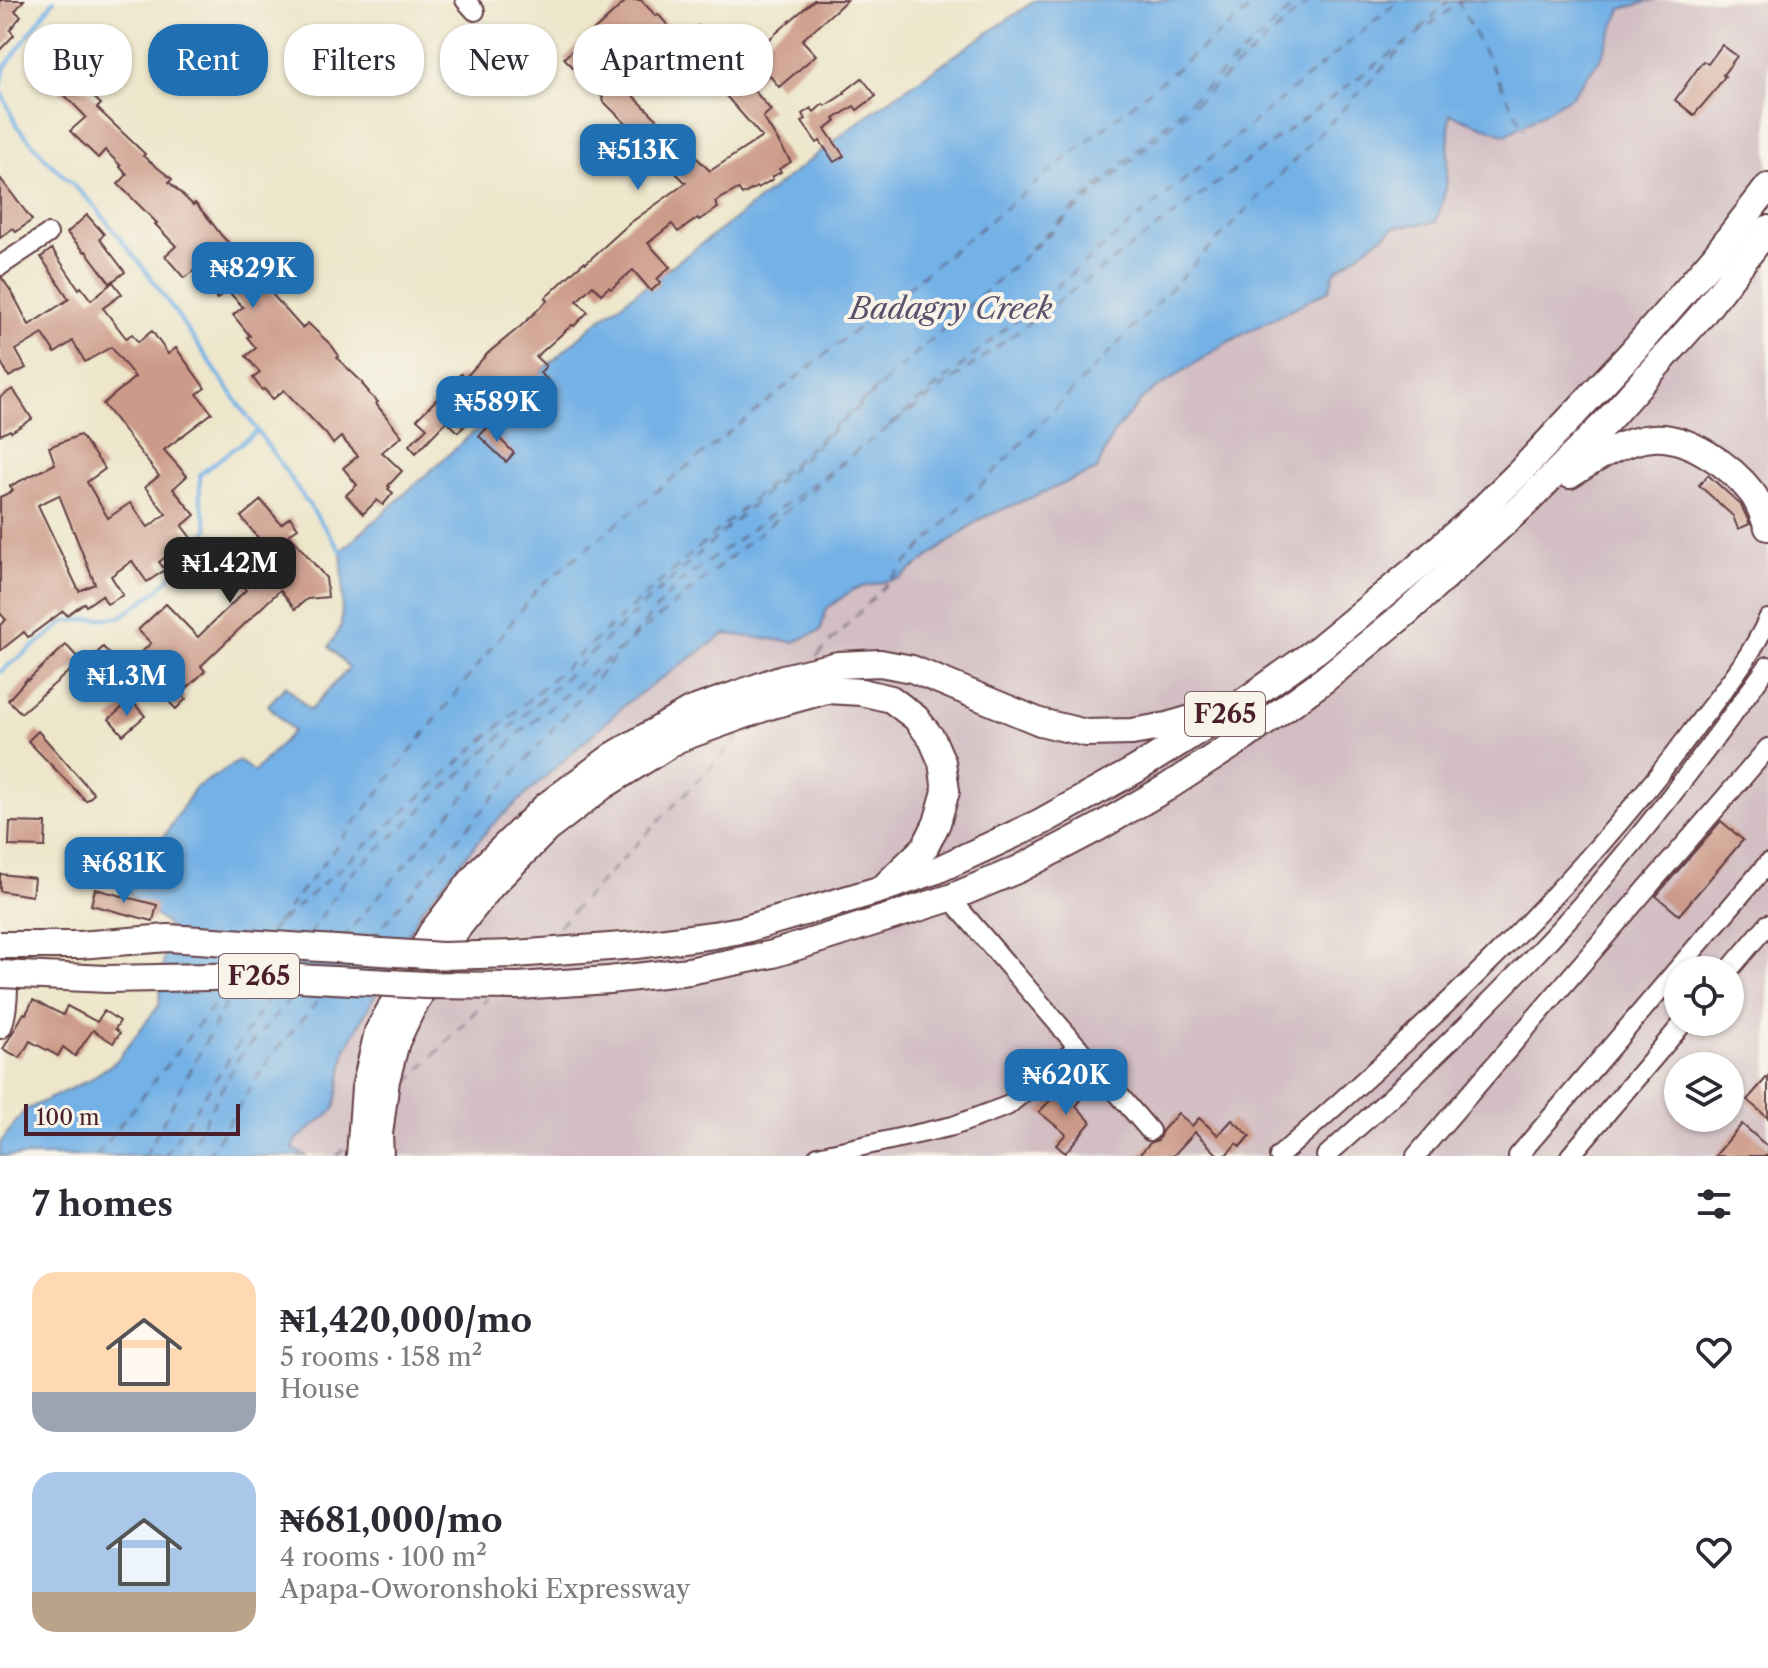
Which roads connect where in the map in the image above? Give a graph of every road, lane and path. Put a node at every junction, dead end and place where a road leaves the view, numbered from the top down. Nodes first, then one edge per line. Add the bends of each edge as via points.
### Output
1 (1768, 187) edge
2 (1768, 229) edge
3 (48, 234) dead end
4 (0, 266) edge
5 (1526, 503) junction
6 (1768, 527) edge
7 (1768, 619) edge
8 (1768, 666) edge
9 (1239, 705) junction
10 (1768, 748) edge
11 (1768, 863) edge
12 (882, 889) junction
13 (950, 898) junction
14 (1768, 924) edge
15 (0, 947) edge
16 (1741, 956) edge
17 (0, 974) edge
18 (0, 1027) edge
19 (1672, 1036) edge
20 (1078, 1047) junction
21 (1150, 1131) dead end
22 (360, 1156) edge
23 (380, 1156) edge
24 (818, 1156) edge
25 (1279, 1156) edge
26 (1326, 1156) edge
27 (1416, 1156) edge
28 (1518, 1156) edge
29 (1570, 1156) edge

1 - 9 highway, F265 via 1632,352 1468,523 1317,650
2 - 5 highway, F265 via 1701,316
3 - 4 street
5 - 6 highway via 1597,457 1655,437 1685,442 1708,454 1754,495
5 - 13 highway, F265 via 1407,612 1245,737 1097,828
7 - 25 street via 1670,761 1584,865 1376,1071
8 - 26 street via 1664,803 1537,953 1403,1088
9 - 12 highway, F265 via 1041,822
9 - 22 highway via 1167,726 1086,733 1040,722 912,669 880,663 838,665 783,678 690,711 613,756 546,806 481,869 432,932 378,1032 365,1088
10 - 27 street
11 - 28 street
12 - 15 highway, F265, bridge via 713,935 515,954 442,956 168,938
12 - 23 highway via 925,847 946,791 932,739 891,699 827,690 678,739 546,830 456,930 396,1042 386,1080
13 - 17 highway, F265, bridge via 773,954 609,980 518,986 261,976 107,979
13 - 20 street
14 - 16 street
15 - 18 main road via 5,1001
19 - 29 street
20 - 21 street
20 - 24 street via 1007,1106 953,1126

